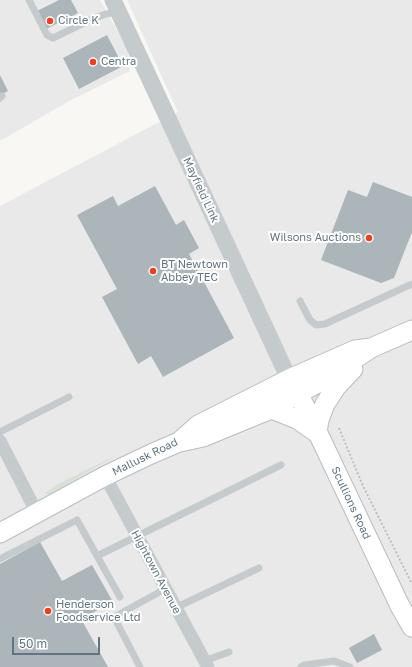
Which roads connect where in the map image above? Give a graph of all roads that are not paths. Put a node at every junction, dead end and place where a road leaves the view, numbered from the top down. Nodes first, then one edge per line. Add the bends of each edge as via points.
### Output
1 (28, 0) edge
2 (116, 6) edge
3 (412, 284) edge
4 (300, 301) dead end
5 (412, 330) edge
6 (370, 348) junction
7 (293, 387) junction
8 (69, 397) dead end
9 (271, 409) junction
10 (0, 432) edge
11 (317, 432) junction
12 (0, 441) edge
13 (179, 442) junction
14 (281, 465) dead end
15 (105, 476) junction
16 (37, 513) junction
17 (0, 532) edge
18 (137, 535) junction
19 (97, 556) junction
20 (0, 559) edge
21 (259, 568) dead end
22 (165, 589) junction
23 (120, 597) dead end
24 (176, 608) junction
25 (412, 627) edge
26 (229, 652) dead end
27 (206, 664) edge
28 (140, 667) edge
29 (301, 667) edge
30 (350, 667) edge

1 - 2 lane via 47,35 53,38 106,14
2 - 7 street, Mayfield Link
3 - 4 lane via 325,324 316,325 310,320
5 - 6 main road, Mallusk Road
6 - 7 main road, Mallusk Road via 323,380
6 - 11 main road via 328,398
7 - 9 main road, Mallusk Road
7 - 11 main road, Scullions Road
7 - 13 main road, Mallusk Road via 198,425
8 - 10 lane
9 - 11 main road via 297,419
9 - 13 main road, Mallusk Road via 203,437
11 - 25 main road, Scullions Road
12 - 16 street
13 - 15 main road, Mallusk Road
14 - 18 lane
15 - 16 main road, Mallusk Road
15 - 18 street, Hightown Avenue
16 - 17 main road, Mallusk Road
18 - 19 lane
18 - 22 street, Hightown Avenue
19 - 20 lane via 77,520
19 - 23 lane
21 - 24 lane
22 - 24 street, Hightown Avenue
22 - 28 lane via 114,617
24 - 27 street, Hightown Avenue
26 - 27 lane
29 - 30 lane via 334,661

